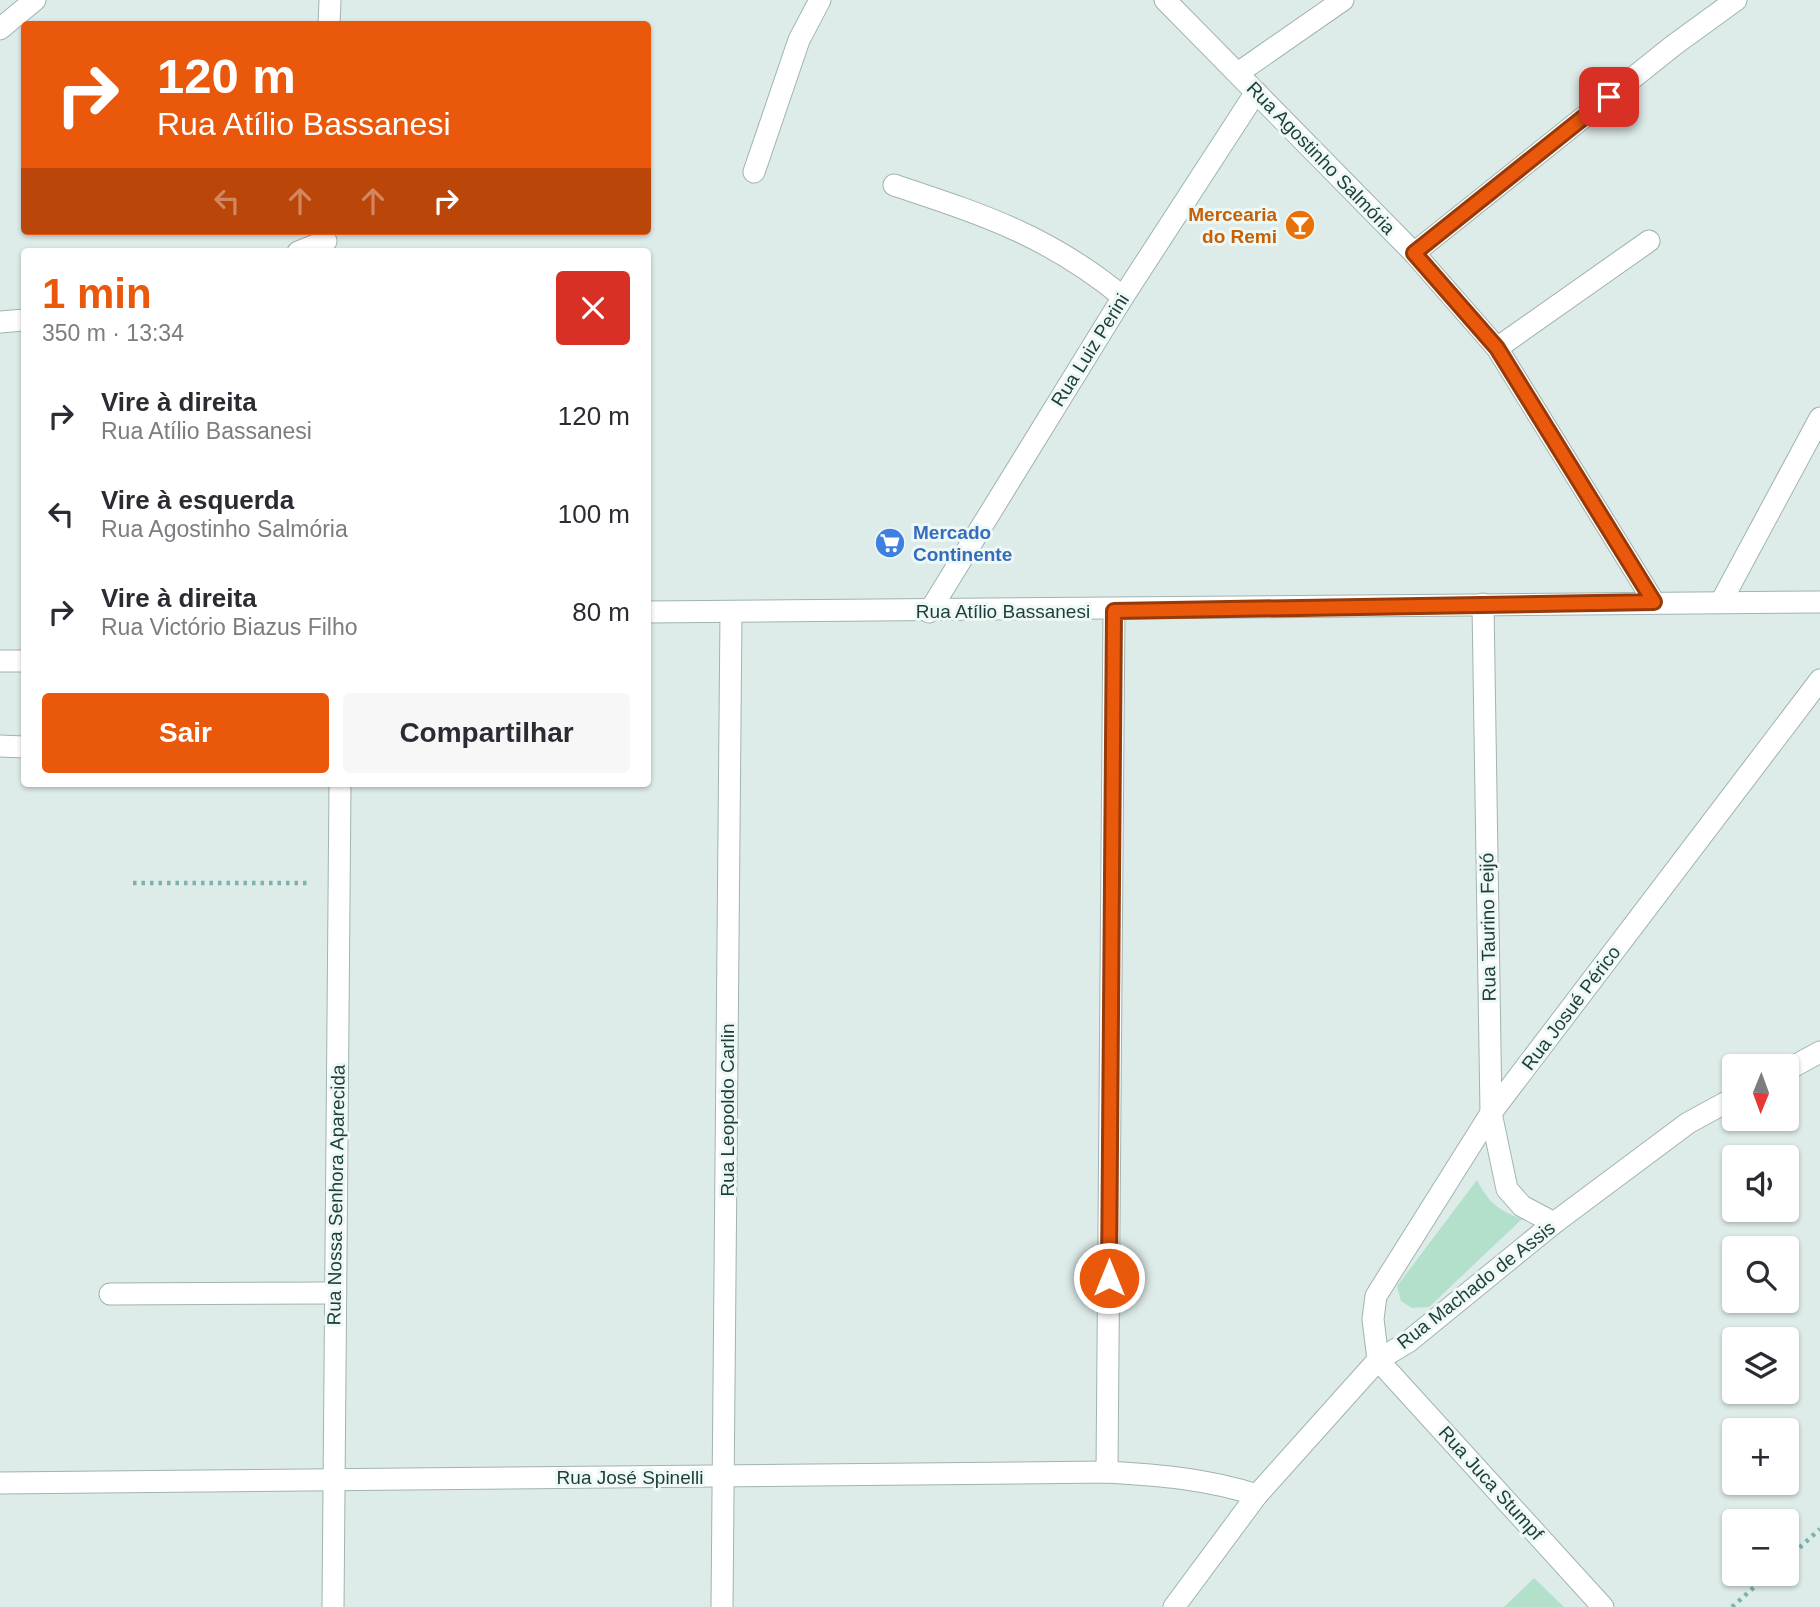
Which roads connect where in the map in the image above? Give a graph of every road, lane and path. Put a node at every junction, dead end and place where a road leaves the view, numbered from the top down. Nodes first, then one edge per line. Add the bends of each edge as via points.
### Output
1 (35, 0) edge
2 (330, 0) edge
3 (820, 0) edge
4 (1165, 0) edge
5 (1343, 0) edge
6 (1736, 0) edge
7 (330, 21) edge
8 (0, 29) edge
9 (1238, 73) junction
10 (1256, 92) junction
11 (754, 172) dead end
12 (894, 185) dead end
13 (326, 241) edge
14 (1649, 241) dead end
15 (308, 248) edge
16 (1414, 253) junction
17 (1123, 297) junction
18 (21, 320) edge
19 (0, 322) edge
20 (1497, 348) junction
21 (1820, 418) edge
22 (1654, 602) junction
23 (1721, 602) junction
24 (1820, 602) edge
25 (1483, 604) junction
26 (929, 611) junction
27 (1114, 611) junction
28 (651, 612) edge
29 (731, 612) junction
30 (0, 661) edge
31 (21, 661) edge
32 (1820, 680) edge
33 (0, 746) edge
34 (21, 747) edge
35 (340, 787) edge
36 (288, 882) dead end
37 (133, 883) dead end
38 (1820, 1052) edge
39 (1799, 1063) edge
40 (1722, 1105) edge
41 (1491, 1114) junction
42 (1554, 1223) junction
43 (335, 1293) junction
44 (110, 1294) dead end
45 (1378, 1360) junction
46 (1107, 1472) junction
47 (724, 1476) junction
48 (334, 1477) junction
49 (0, 1483) edge
50 (1257, 1495) junction
51 (1820, 1530) edge
52 (1799, 1548) edge
53 (1755, 1586) edge
54 (333, 1607) edge
55 (722, 1607) edge
56 (1174, 1607) edge
57 (1603, 1607) edge
58 (1732, 1607) edge

1 - 8 street
2 - 7 street
3 - 11 street via 799,40
4 - 9 street, Rua Agostinho Salmória
5 - 9 street
6 - 16 street
9 - 10 street, Rua Agostinho Salmória
10 - 16 street, Rua Agostinho Salmória
10 - 17 street, Rua Luiz Perini
12 - 17 street via 1029,233 1090,269
13 - 15 street
14 - 20 street
16 - 20 street, Rua Agostinho Salmória
17 - 26 street, Rua Luiz Perini
18 - 19 street
20 - 22 street, Rua Agostinho Salmória
21 - 23 street
22 - 23 street, Rua Atílio Bassanesi
22 - 25 street, Rua Atílio Bassanesi
23 - 24 street, Rua Atílio Bassanesi
25 - 27 street, Rua Atílio Bassanesi
25 - 41 street, Rua Taurino Feijó
26 - 27 street, Rua Atílio Bassanesi
26 - 29 street, Rua Atílio Bassanesi
27 - 46 street
28 - 29 street, Rua Atílio Bassanesi
29 - 47 street, Rua Leopoldo Carlin
30 - 31 street
32 - 41 street, Rua Josué Périco
33 - 34 street
35 - 43 street, Rua Nossa Senhora Aparecida
36 - 37 path
38 - 39 street
40 - 42 street, Rua Machado de Assis via 1688,1123
41 - 42 street, Rua Taurino Feijó via 1507,1189 1522,1206
41 - 45 street, Rua Josué Périco via 1376,1296 1373,1319
42 - 45 street, Rua Machado de Assis via 1418,1335
43 - 44 street
43 - 48 street, Rua Nossa Senhora Aparecida
45 - 50 street, Rua Machado de Assis
45 - 57 street, Rua Juca Stumpf
46 - 47 street, Rua José Spinelli
46 - 50 street, Rua José Spinelli via 1216,1482
47 - 48 street, Rua José Spinelli
47 - 55 street, Rua Leopoldo Carlin
48 - 49 street, Rua José Spinelli
48 - 54 street, Rua Nossa Senhora Aparecida
50 - 56 street, Rua Machado de Assis
51 - 52 path
53 - 58 path

